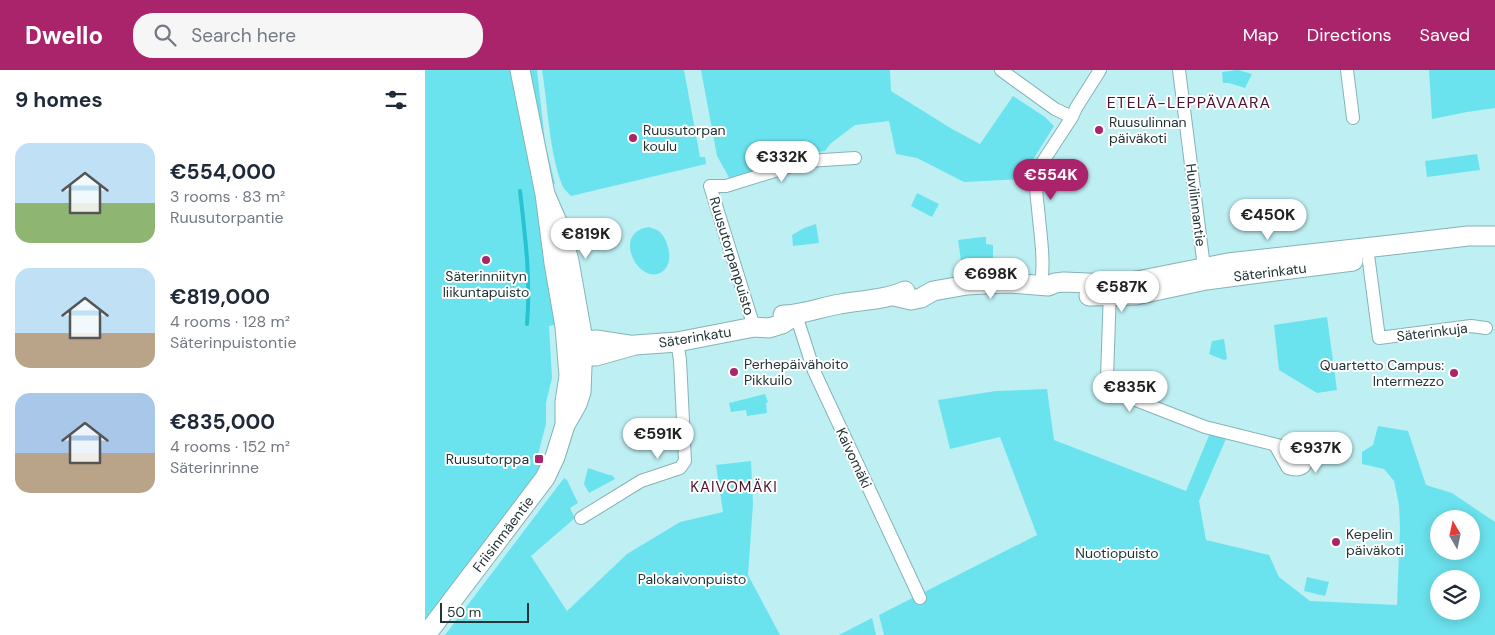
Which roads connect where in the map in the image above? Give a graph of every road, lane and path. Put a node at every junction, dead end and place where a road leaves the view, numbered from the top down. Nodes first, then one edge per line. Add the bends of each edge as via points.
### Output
1 (520, 70) edge
2 (1001, 70) edge
3 (1100, 70) edge
4 (1179, 70) edge
5 (1347, 70) edge
6 (1072, 117) junction
7 (1353, 118) dead end
8 (855, 158) dead end
9 (1495, 236) edge
10 (1495, 249) edge
11 (1368, 253) junction
12 (1205, 274) junction
13 (1044, 286) junction
14 (1110, 290) junction
15 (796, 315) junction
16 (754, 327) junction
17 (1486, 328) dead end
18 (677, 342) junction
19 (575, 349) junction
20 (1275, 445) dead end
21 (581, 518) dead end
22 (920, 598) dead end
23 (427, 635) edge

1 - 19 main road, Friisinmäentie via 545,194 569,261
2 - 6 street via 1055,109
3 - 6 street
4 - 12 street, Huvilinnantie
5 - 7 street
6 - 13 street via 1036,176
8 - 16 street, Ruusutorpanpuisto via 807,161 726,186 711,186
9 - 11 main road, Säterinkatu via 1391,245
10 - 11 main road, Säterinkatu via 1458,249 1393,258
11 - 12 main road, Säterinkatu via 1228,263
11 - 17 street, Säterinkuja via 1379,338 1471,326
12 - 14 main road, Säterinkatu via 1137,281
13 - 14 main road, Säterinkatu via 1064,282
13 - 15 main road, Säterinkatu via 1009,283 933,291 919,288
14 - 20 street via 1107,378 1115,392 1205,428
15 - 16 main road, Säterinkatu via 769,328
15 - 22 street, Kaivomäki via 814,370
16 - 18 main road, Säterinkatu
18 - 19 main road, Säterinkatu via 635,346 596,356
18 - 21 street via 685,453 683,465 641,481
19 - 23 main road, Friisinmäentie via 565,402 565,426 545,478

